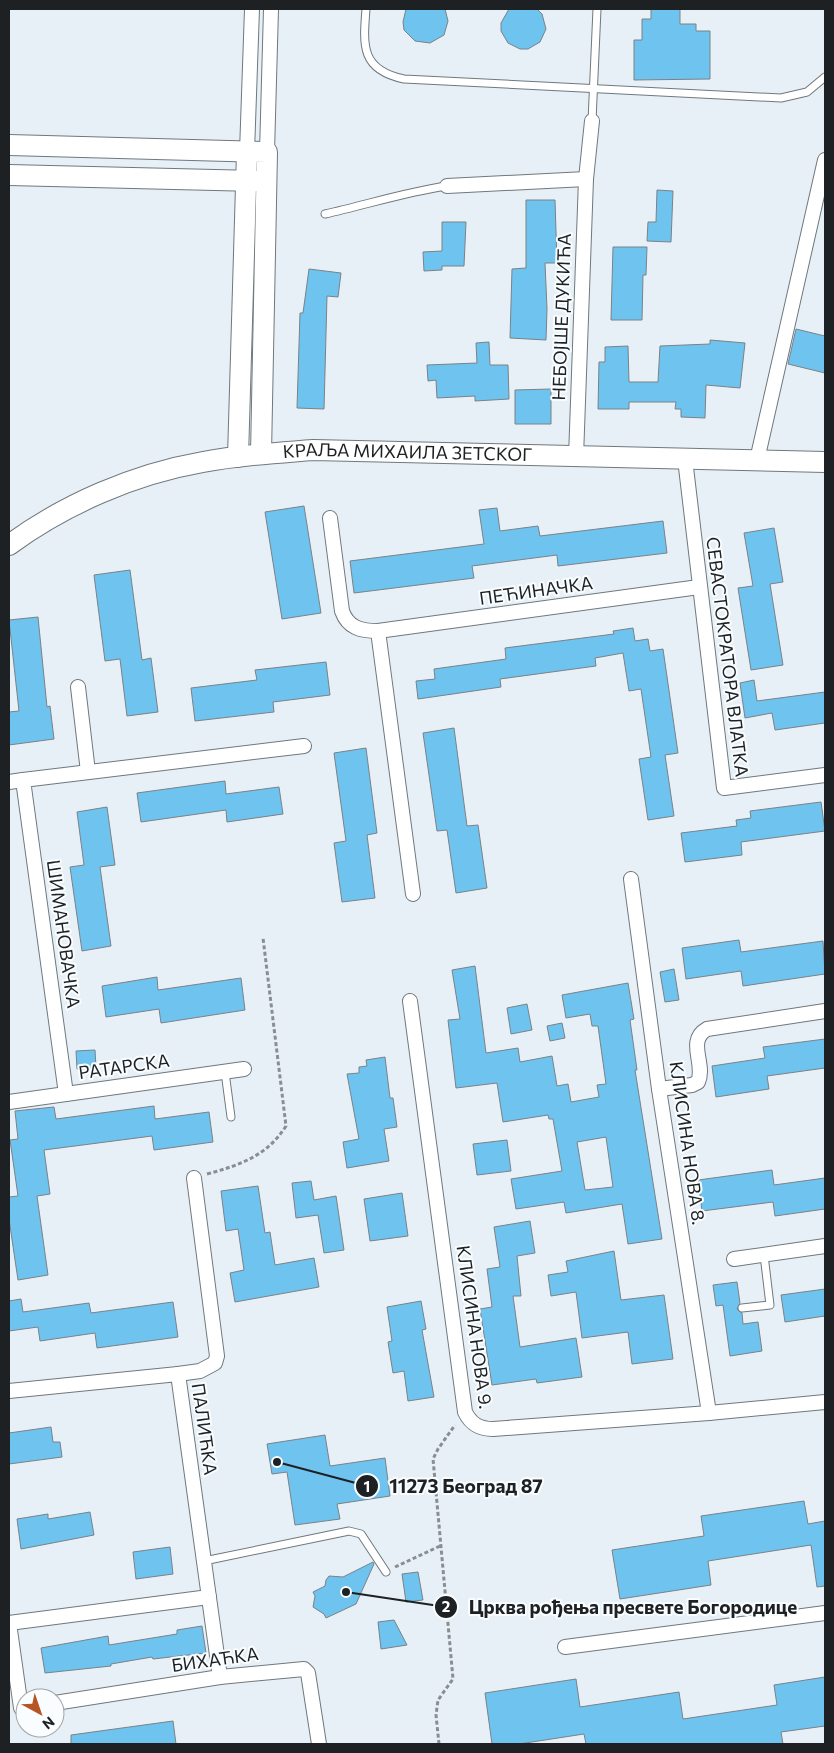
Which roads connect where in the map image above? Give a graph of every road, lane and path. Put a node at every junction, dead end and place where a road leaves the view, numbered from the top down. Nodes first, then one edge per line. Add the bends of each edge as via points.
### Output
1 (252, 9) edge
2 (272, 9) edge
3 (366, 9) edge
4 (597, 9) edge
5 (825, 77) edge
6 (594, 89) junction
7 (592, 121) joint
8 (9, 145) edge
9 (247, 152) junction
10 (267, 152) junction
11 (824, 163) edge
12 (9, 175) edge
13 (586, 179) junction
14 (247, 181) junction
15 (268, 181) junction
16 (447, 186) joint
17 (325, 214) dead end
18 (261, 454) junction
19 (238, 457) junction
20 (576, 457) junction
21 (685, 459) junction
22 (757, 460) junction
23 (825, 462) edge
24 (330, 518) dead end
25 (9, 545) edge
26 (698, 587) junction
27 (378, 631) junction
28 (78, 688) dead end
29 (304, 746) dead end
30 (88, 772) junction
31 (825, 776) edge
32 (23, 780) junction
33 (9, 782) edge
34 (631, 879) dead end
35 (413, 894) dead end
36 (263, 938) dead end
37 (410, 1001) dead end
38 (825, 1010) edge
39 (244, 1069) dead end
40 (225, 1072) junction
41 (660, 1089) junction
42 (66, 1094) junction
43 (9, 1102) edge
44 (231, 1117) dead end
45 (194, 1178) joint
46 (825, 1246) edge
47 (764, 1255) junction
48 (734, 1259) dead end
49 (742, 1308) dead end
50 (178, 1374) junction
51 (9, 1391) edge
52 (825, 1402) edge
53 (709, 1413) junction
54 (446, 1437) dead end
55 (440, 1546) junction
56 (204, 1561) junction
57 (386, 1572) joint
58 (209, 1597) junction
59 (825, 1612) edge
60 (9, 1623) edge
61 (565, 1647) dead end
62 (220, 1677) junction
63 (16, 1688) edge
64 (65, 1701) edge
65 (319, 1744) edge
66 (438, 1744) edge

1 - 9 street
2 - 10 street
3 - 6 lane via 365,51 378,68 393,77
4 - 6 lane
5 - 6 lane via 808,92 780,98
6 - 7 lane
7 - 13 street, НЕБОЈШЕ ДУКИЋА
8 - 9 street
9 - 10 street
9 - 14 street
10 - 15 street
11 - 22 street
12 - 14 street
13 - 16 street
13 - 20 street, НЕБОЈШЕ ДУКИЋА
14 - 15 street
14 - 19 street
15 - 18 street
16 - 17 lane via 407,192
18 - 19 street, КРАЉА МИХАИЛА ЗЕТСКОГ
18 - 20 street, КРАЉА МИХАИЛА ЗЕТСКОГ via 312,450
19 - 25 street, КРАЉА МИХАИЛА ЗЕТСКОГ via 181,467 130,482 55,515
20 - 21 street, КРАЉА МИХАИЛА ЗЕТСКОГ
21 - 22 street, КРАЉА МИХАИЛА ЗЕТСКОГ
21 - 26 street, СЕВАСТОКРАТОРА ВЛАТКА
22 - 23 street, КРАЉА МИХАИЛА ЗЕТСКОГ
24 - 27 street, ПЕЋИНАЧКА via 344,618 359,630
26 - 27 street, ПЕЋИНАЧКА
26 - 31 street, СЕВАСТОКРАТОРА ВЛАТКА via 724,788
27 - 35 street
28 - 30 street
29 - 30 street
30 - 32 street
32 - 33 street
32 - 42 street, ШИМАНОВАЧКА
34 - 41 street, КЛИСИНА НОВА 8.
36 - 45 path via 286,1126 258,1156
37 - 53 street, КЛИСИНА НОВА 9. via 465,1412 469,1420 484,1429 493,1429
38 - 41 street via 700,1032 696,1044 700,1072 698,1082
39 - 40 street, РАТАРСКА
40 - 42 street, РАТАРСКА
40 - 44 lane
41 - 53 street, КЛИСИНА НОВА 8.
42 - 43 street, РАТАРСКА
45 - 50 street via 217,1356 209,1367
46 - 47 street
47 - 48 street
47 - 49 lane via 770,1305
50 - 51 street, ПАЛИЋКА
50 - 56 street, ПАЛИЋКА
52 - 53 street, КЛИСИНА НОВА 9.
54 - 55 path via 433,1459
55 - 57 path
55 - 66 path via 453,1678 438,1700
56 - 57 lane via 349,1532 361,1534
56 - 58 street, ПАЛИЋКА
58 - 60 street
58 - 62 street, ПАЛИЋКА
59 - 61 street
60 - 63 street
62 - 64 street, БИХАЋКА
62 - 65 street, БИХАЋКА via 304,1669 308,1673

